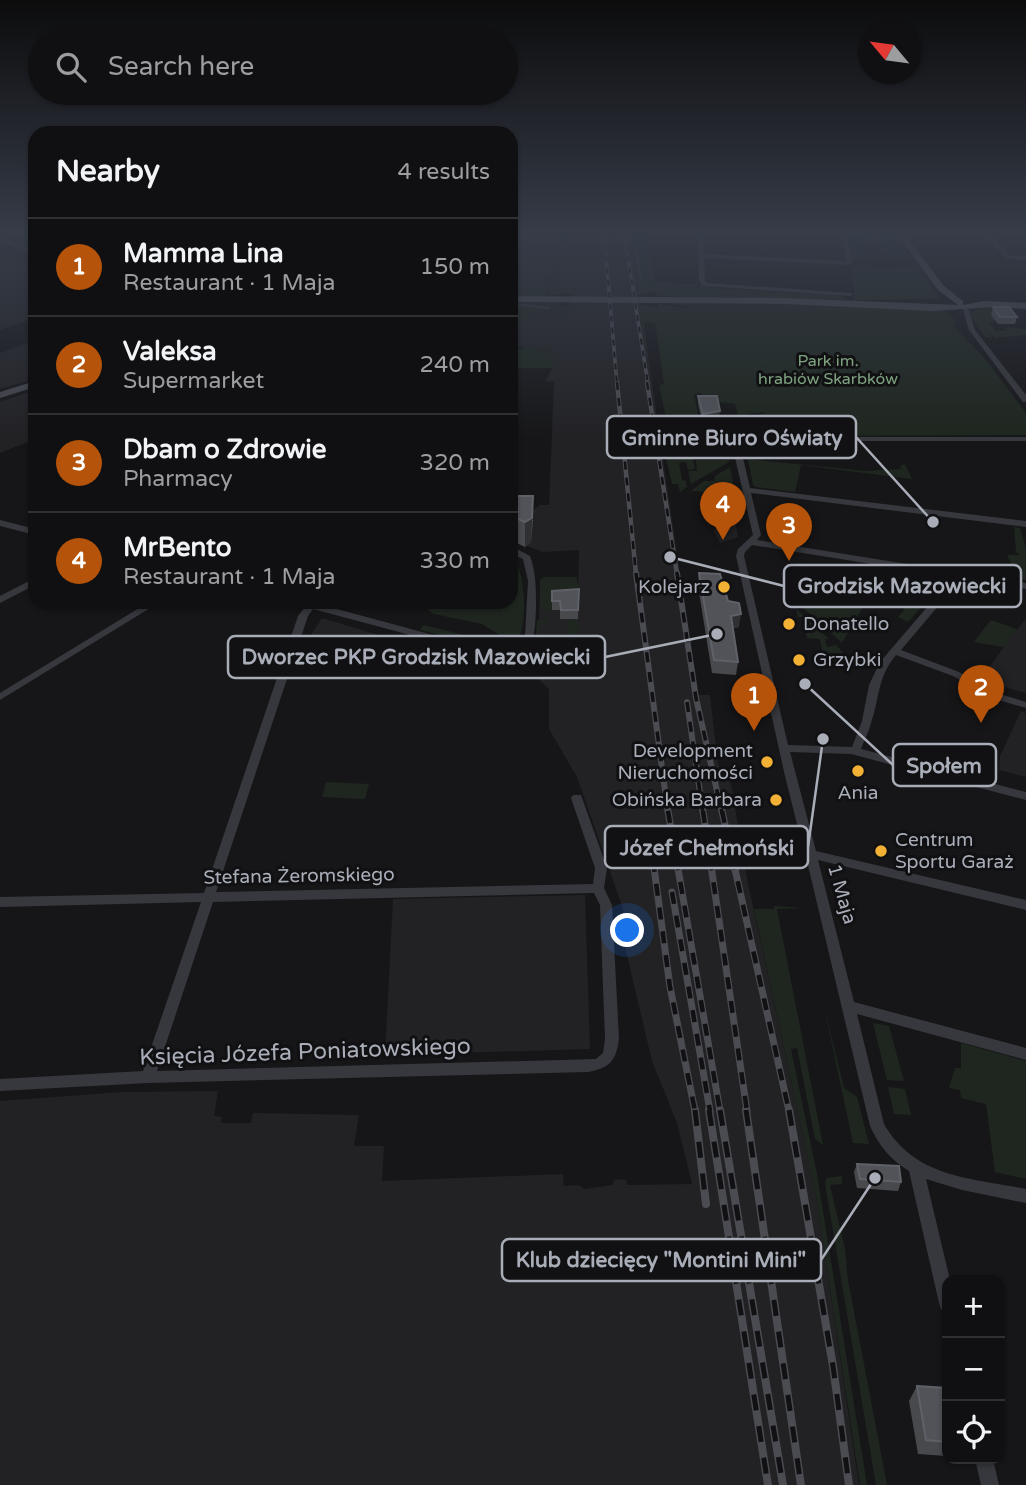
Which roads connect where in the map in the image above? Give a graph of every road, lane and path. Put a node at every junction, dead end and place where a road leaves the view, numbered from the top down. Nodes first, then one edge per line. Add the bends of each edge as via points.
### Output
1 (724, 301) edge
2 (953, 301) edge
3 (957, 306) junction
4 (1026, 306) edge
5 (28, 386) edge
6 (0, 395) edge
7 (1026, 400) edge
8 (1026, 439) edge
9 (746, 490) junction
10 (0, 523) edge
11 (1026, 524) edge
12 (28, 530) edge
13 (752, 542) junction
14 (518, 554) edge
15 (960, 575) junction
16 (28, 585) edge
17 (1026, 586) edge
18 (0, 600) edge
19 (144, 609) edge
20 (304, 609) edge
21 (327, 609) edge
22 (894, 651) junction
23 (0, 697) edge
24 (1026, 705) edge
25 (784, 748) junction
26 (855, 751) junction
27 (1026, 796) edge
28 (577, 798) dead end
29 (809, 854) junction
30 (598, 888) junction
31 (208, 896) junction
32 (0, 902) edge
33 (1026, 905) edge
34 (849, 1006) junction
35 (1026, 1054) edge
36 (148, 1077) junction
37 (0, 1085) edge
38 (916, 1170) junction
39 (1026, 1196) edge
40 (942, 1282) edge
41 (985, 1464) edge
42 (990, 1485) edge

1 - 3 street
2 - 3 street
3 - 4 street
3 - 7 street
5 - 6 street
8 - 9 street, 1 Maja via 744,439 736,447
9 - 11 street
9 - 13 street, 1 Maja via 757,535
10 - 12 street
13 - 15 street
13 - 25 street, 1 Maja via 740,556
14 - 21 street via 528,560 532,581 530,636 516,654 496,655
15 - 17 street
15 - 22 street
16 - 18 street
19 - 23 street
20 - 31 street
22 - 24 street
22 - 26 street via 877,677
25 - 26 street
25 - 29 street, 1 Maja
26 - 27 street
28 - 30 street via 601,868
29 - 33 street
29 - 34 street, 1 Maja
30 - 31 street, Stefana Żeromskiego
30 - 36 street, Księcia Józefa Poniatowskiego via 606,905 612,1039 610,1058 598,1065
31 - 32 street, Stefana Żeromskiego
31 - 36 street
34 - 35 street
34 - 38 street, 1 Maja via 881,1138
36 - 37 street, Księcia Józefa Poniatowskiego
38 - 39 street
38 - 40 street
41 - 42 street

